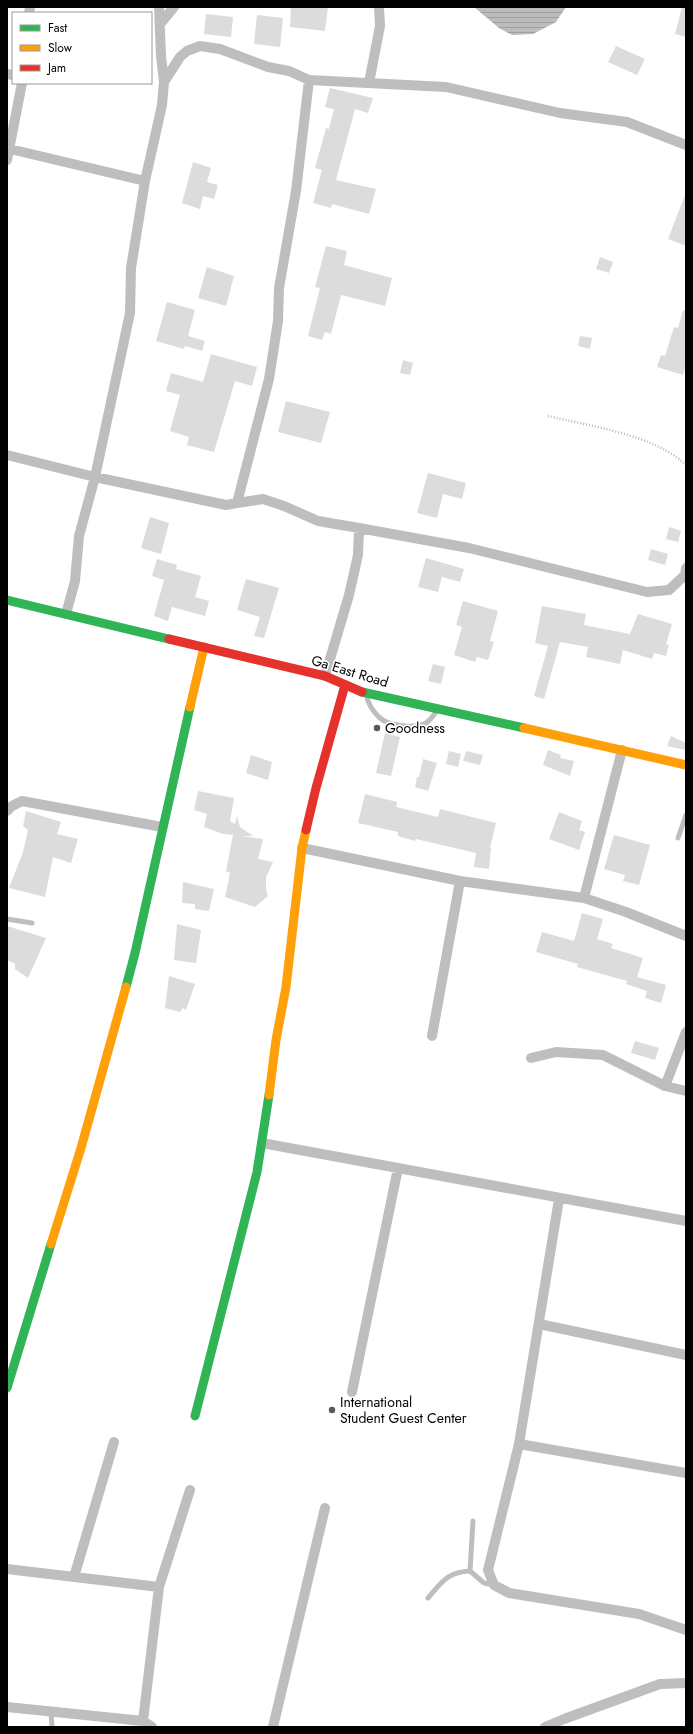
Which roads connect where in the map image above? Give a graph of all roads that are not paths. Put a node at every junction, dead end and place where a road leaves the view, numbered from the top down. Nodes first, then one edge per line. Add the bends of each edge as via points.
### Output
1 (159, 7) edge
2 (174, 7) edge
3 (379, 7) edge
4 (160, 24) junction
5 (309, 80) junction
6 (164, 82) junction
7 (369, 83) junction
8 (22, 84) edge
9 (686, 145) edge
10 (10, 150) junction
11 (7, 160) edge
12 (145, 181) junction
13 (7, 455) edge
14 (95, 477) junction
15 (237, 503) junction
16 (359, 528) junction
17 (686, 568) edge
18 (7, 600) edge
19 (66, 614) junction
20 (204, 647) junction
21 (325, 676) junction
22 (345, 685) junction
23 (366, 693) junction
24 (439, 708) junction
25 (622, 750) junction
26 (686, 765) edge
27 (7, 811) edge
28 (686, 815) edge
29 (162, 828) junction
30 (678, 838) dead end
31 (302, 848) junction
32 (460, 881) junction
33 (584, 898) junction
34 (7, 919) edge
35 (32, 923) dead end
36 (686, 936) edge
37 (686, 1032) edge
38 (432, 1036) dead end
39 (531, 1058) dead end
40 (665, 1086) junction
41 (686, 1091) edge
42 (262, 1143) junction
43 (398, 1168) junction
44 (559, 1198) junction
45 (686, 1221) edge
46 (539, 1324) junction
47 (686, 1355) edge
48 (7, 1388) edge
49 (352, 1392) dead end
50 (195, 1416) dead end
51 (114, 1442) dead end
52 (519, 1444) junction
53 (686, 1473) edge
54 (190, 1490) dead end
55 (325, 1508) dead end
56 (473, 1522) dead end
57 (7, 1569) edge
58 (470, 1571) junction
59 (74, 1577) junction
60 (494, 1585) junction
61 (159, 1586) junction
62 (428, 1598) dead end
63 (686, 1630) edge
64 (686, 1683) edge
65 (7, 1707) edge
66 (51, 1712) junction
67 (143, 1722) junction
68 (52, 1727) edge
69 (152, 1727) edge
70 (272, 1727) edge
71 (545, 1727) edge

1 - 4 street
2 - 4 street
3 - 7 street via 380,26
4 - 6 street
5 - 6 street via 220,49 200,46 180,57
5 - 7 street
5 - 15 street via 296,191 279,288 278,321 270,379
6 - 12 street via 162,105
7 - 9 street via 446,87 560,113 627,122
8 - 10 street
10 - 11 street
10 - 12 street
12 - 14 street via 131,268 130,313
13 - 14 street
14 - 15 street via 226,505
14 - 19 street via 79,536 75,581
15 - 16 street via 263,499 318,521
16 - 17 street via 469,548 647,592 669,590 685,575
16 - 21 street via 358,555
18 - 19 street, Ga East Road
19 - 20 street, Ga East Road
20 - 21 street, Ga East Road
20 - 29 street
21 - 22 street, Ga East Road
22 - 23 street, Ga East Road
22 - 31 street
23 - 24 street, Ga East Road
23 - 24 lane via 368,705 381,720 406,727 416,727 428,722
24 - 25 street, Ga East Road
25 - 26 street, Ga East Road
25 - 33 street
27 - 29 street via 22,801
28 - 30 lane
29 - 48 street via 129,975 81,1148
31 - 32 street
31 - 42 street via 286,987
32 - 33 street
32 - 38 street
33 - 36 street
34 - 35 lane
37 - 40 street
39 - 40 street via 556,1052 603,1055
40 - 41 street
42 - 43 street
42 - 50 street via 257,1172
43 - 44 street
43 - 49 street
44 - 45 street
44 - 46 street
46 - 47 street
46 - 52 street
51 - 59 street
52 - 53 street
52 - 60 street via 488,1570
54 - 61 street
55 - 70 street
56 - 58 lane
57 - 59 street
58 - 60 lane via 484,1583
58 - 62 lane via 451,1574
59 - 61 street
60 - 63 street via 509,1593 639,1614
61 - 67 street
64 - 71 street via 660,1684
65 - 66 street
66 - 67 street
66 - 68 lane
67 - 69 street

